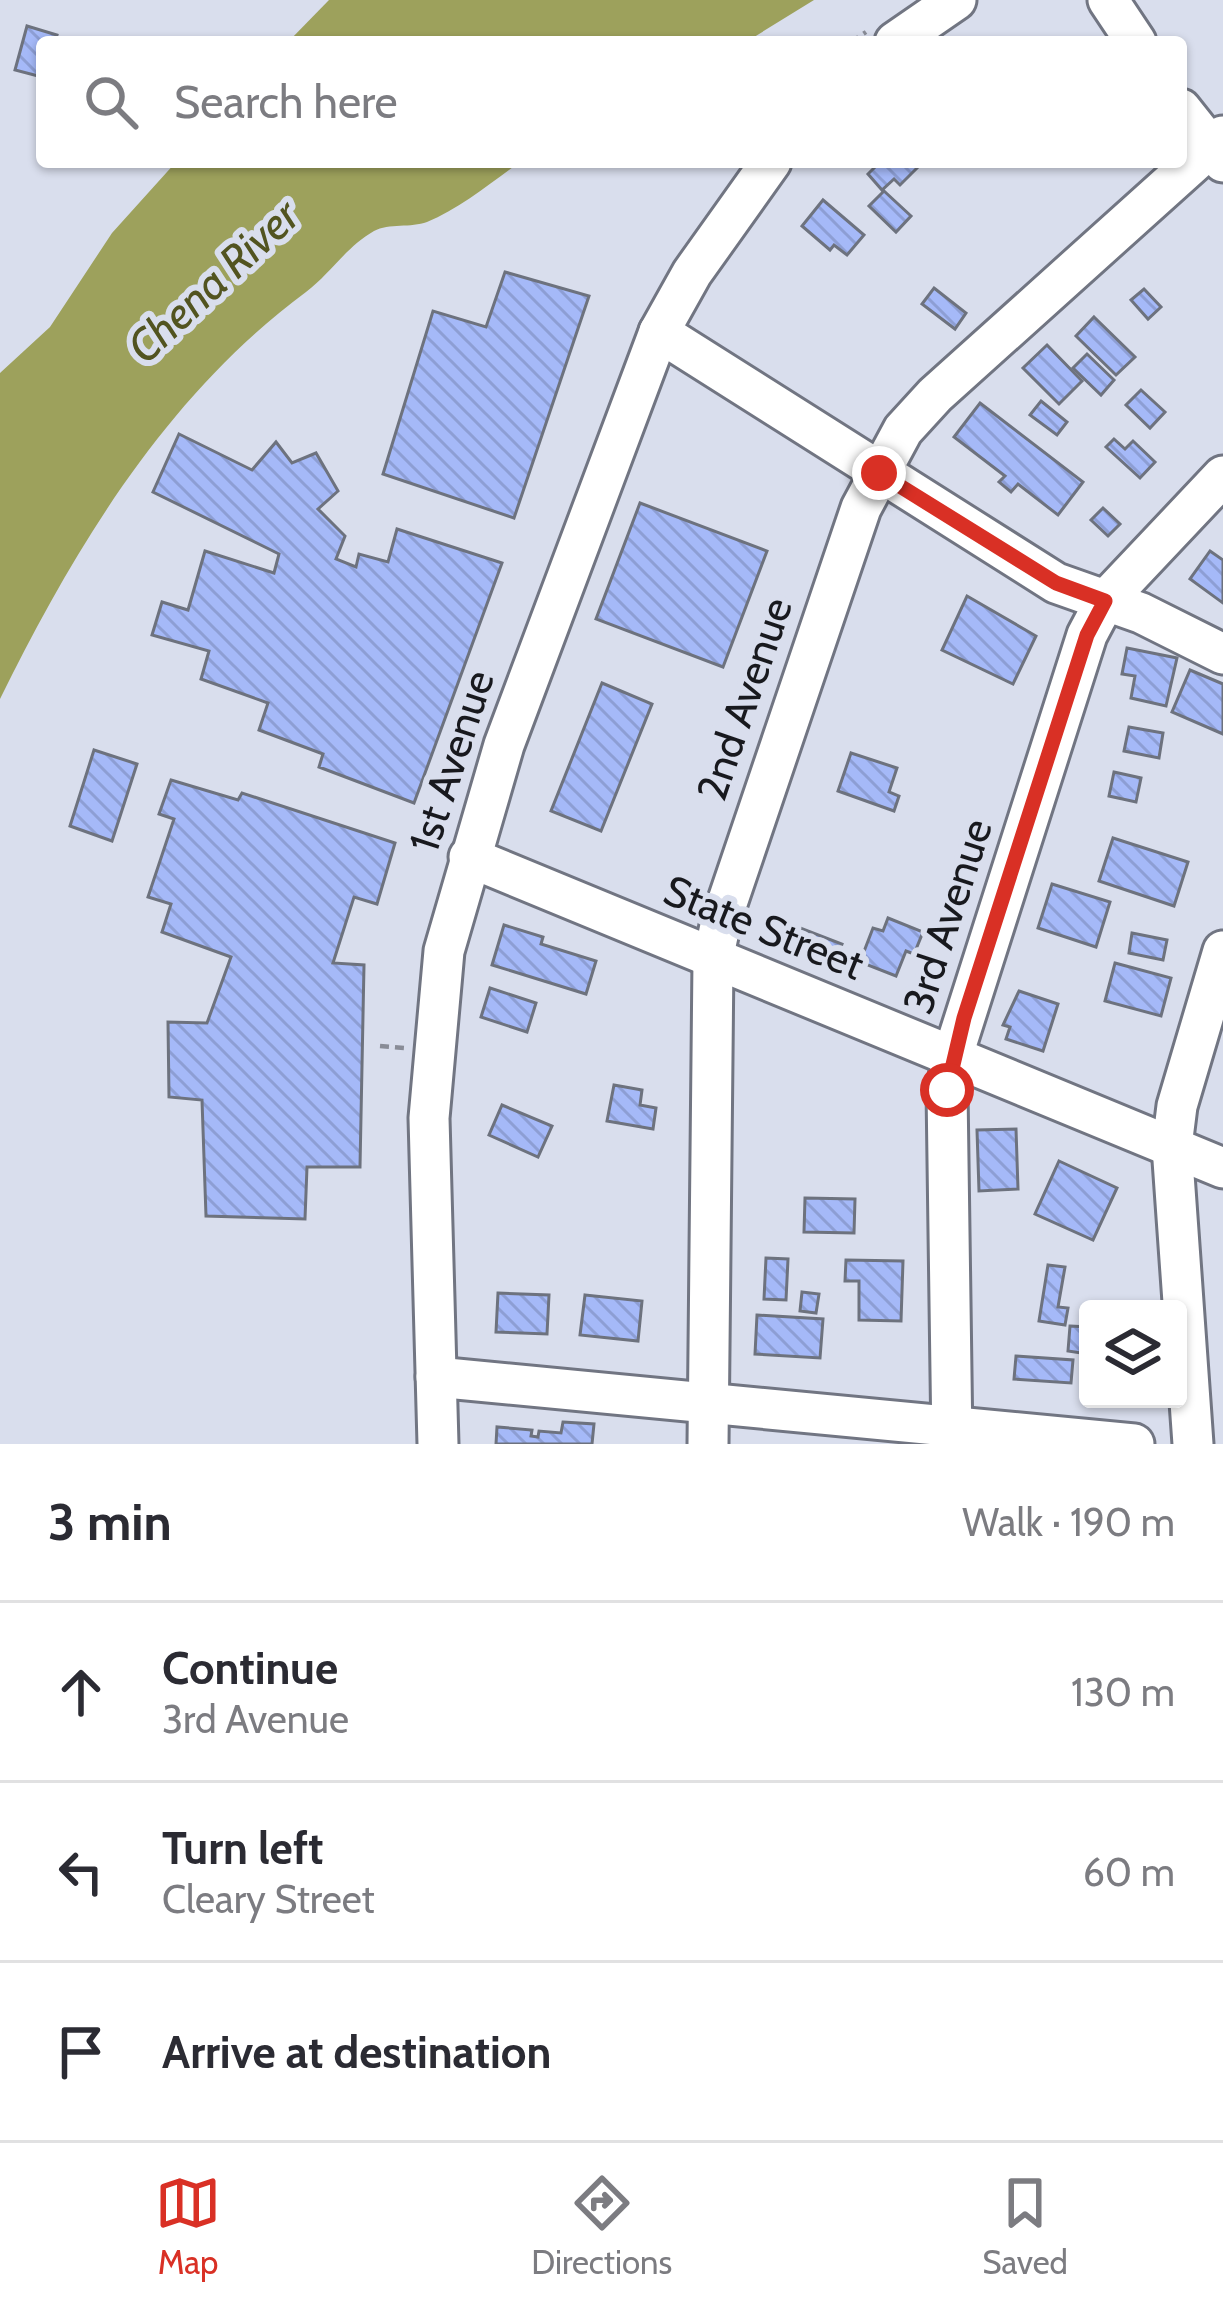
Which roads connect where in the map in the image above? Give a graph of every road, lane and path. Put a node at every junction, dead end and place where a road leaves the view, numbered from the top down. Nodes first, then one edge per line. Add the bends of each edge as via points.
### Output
1 (956, 0) edge
2 (1108, 0) edge
3 (904, 36) edge
4 (1132, 36) edge
5 (1187, 115) edge
6 (1218, 148) edge
7 (767, 168) edge
8 (659, 332) junction
9 (879, 473) junction
10 (1223, 476) edge
11 (1105, 601) junction
12 (1223, 654) edge
13 (469, 857) junction
14 (1223, 951) edge
15 (713, 960) junction
16 (380, 1046) dead end
17 (410, 1048) dead end
18 (952, 1058) junction
19 (1172, 1146) junction
20 (1223, 1168) edge
21 (436, 1377) junction
22 (708, 1425) edge
23 (951, 1435) edge
24 (438, 1444) edge
25 (1134, 1444) edge
26 (1192, 1444) edge

1 - 3 street
2 - 4 street
5 - 6 street
6 - 9 street, 2nd Avenue via 935,395
7 - 8 street, 1st Avenue
8 - 9 street
8 - 13 street, 1st Avenue
9 - 11 street via 1056,583
9 - 15 street, 2nd Avenue via 794,700
10 - 11 street, 3rd Avenue
11 - 12 street
11 - 18 street, 3rd Avenue via 1087,635
13 - 15 street, State Street
13 - 21 street, 1st Avenue via 444,950 429,1118
14 - 19 street
15 - 18 street, State Street
15 - 22 street, 2nd Avenue
16 - 17 path
18 - 19 street, State Street
18 - 23 street, 3rd Avenue
19 - 20 street, State Street
19 - 26 street
21 - 22 street
21 - 24 street, 1st Avenue
22 - 23 street
23 - 25 street

